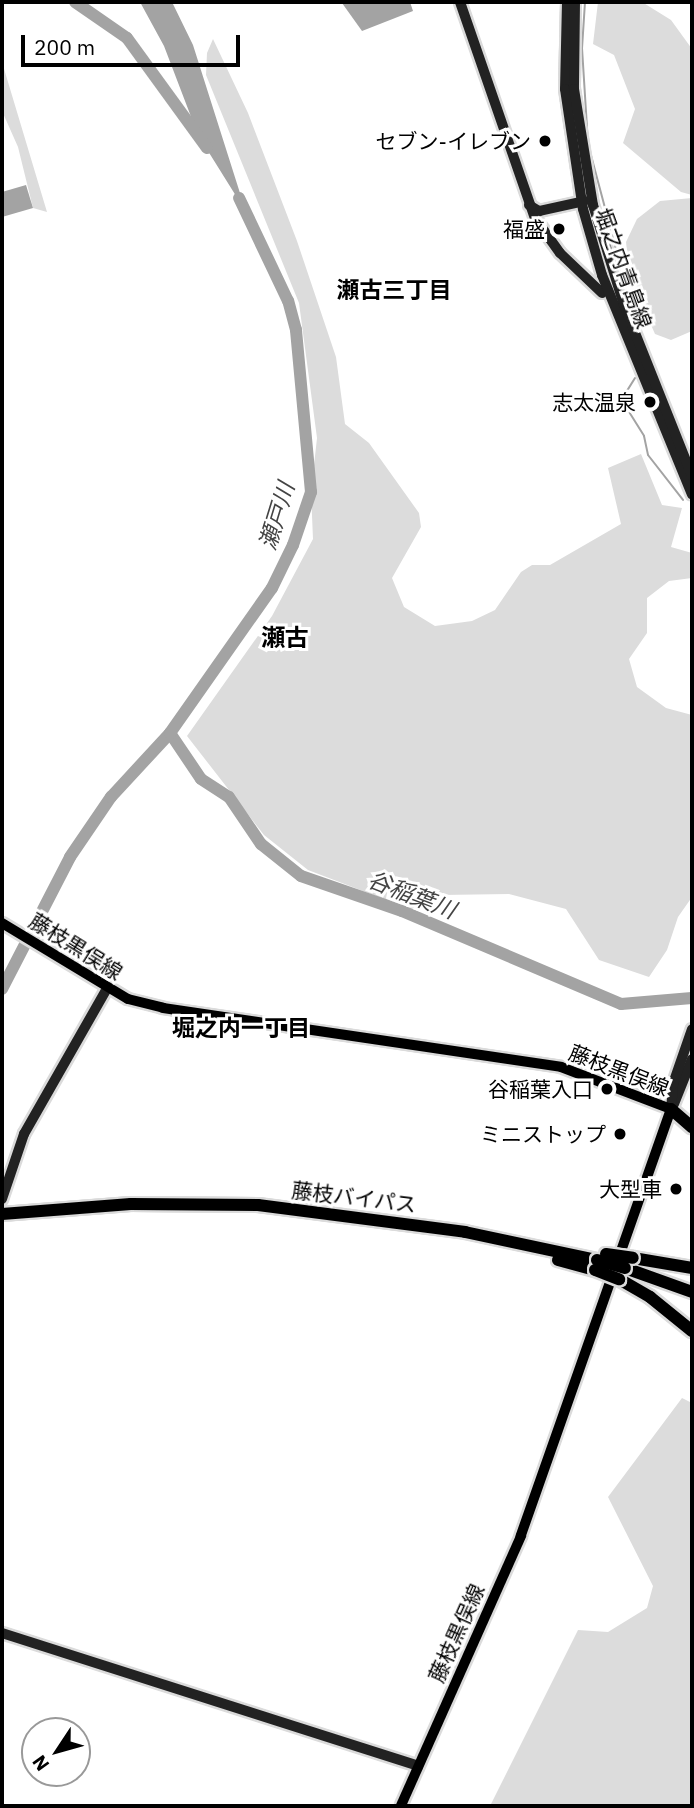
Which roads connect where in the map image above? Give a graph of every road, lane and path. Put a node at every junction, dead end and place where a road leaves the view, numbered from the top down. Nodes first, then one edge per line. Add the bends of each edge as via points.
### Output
1 (460, 2) edge
2 (567, 2) edge
3 (575, 2) edge
4 (592, 200) junction
5 (581, 202) junction
6 (528, 204) junction
7 (602, 293) dead end
8 (692, 476) edge
9 (692, 494) edge
10 (4, 924) edge
11 (106, 990) junction
12 (692, 1029) edge
13 (692, 1059) edge
14 (671, 1109) junction
15 (692, 1116) edge
16 (692, 1127) edge
17 (2, 1199) edge
18 (8, 1213) edge
19 (692, 1268) edge
20 (626, 1269) junction
21 (692, 1292) edge
22 (692, 1331) edge
23 (2, 1633) edge
24 (418, 1766) junction
25 (401, 1806) edge

1 - 6 main road
2 - 5 main road, 堀之内青島線 via 565,89
3 - 4 main road, 堀之内青島線 via 574,89
4 - 5 main road
4 - 8 main road, 堀之内青島線 via 624,305
5 - 6 main road via 539,211
5 - 9 main road, 堀之内青島線 via 602,275
6 - 7 main road via 560,253
10 - 11 main road, 藤枝黒俣線
11 - 14 main road, 藤枝黒俣線 via 163,1008 561,1067
11 - 17 main road via 24,1134
12 - 14 main road via 673,1084
13 - 14 main road
14 - 15 highway
14 - 16 highway
14 - 24 main road, 藤枝黒俣線 via 521,1536
18 - 20 highway, 藤枝バイパス, bridge via 166,1203 339,1212 465,1232
19 - 20 highway
20 - 21 highway, 藤枝バイパス
20 - 22 highway via 650,1297
23 - 24 main road
24 - 25 main road, 藤枝黒俣線

